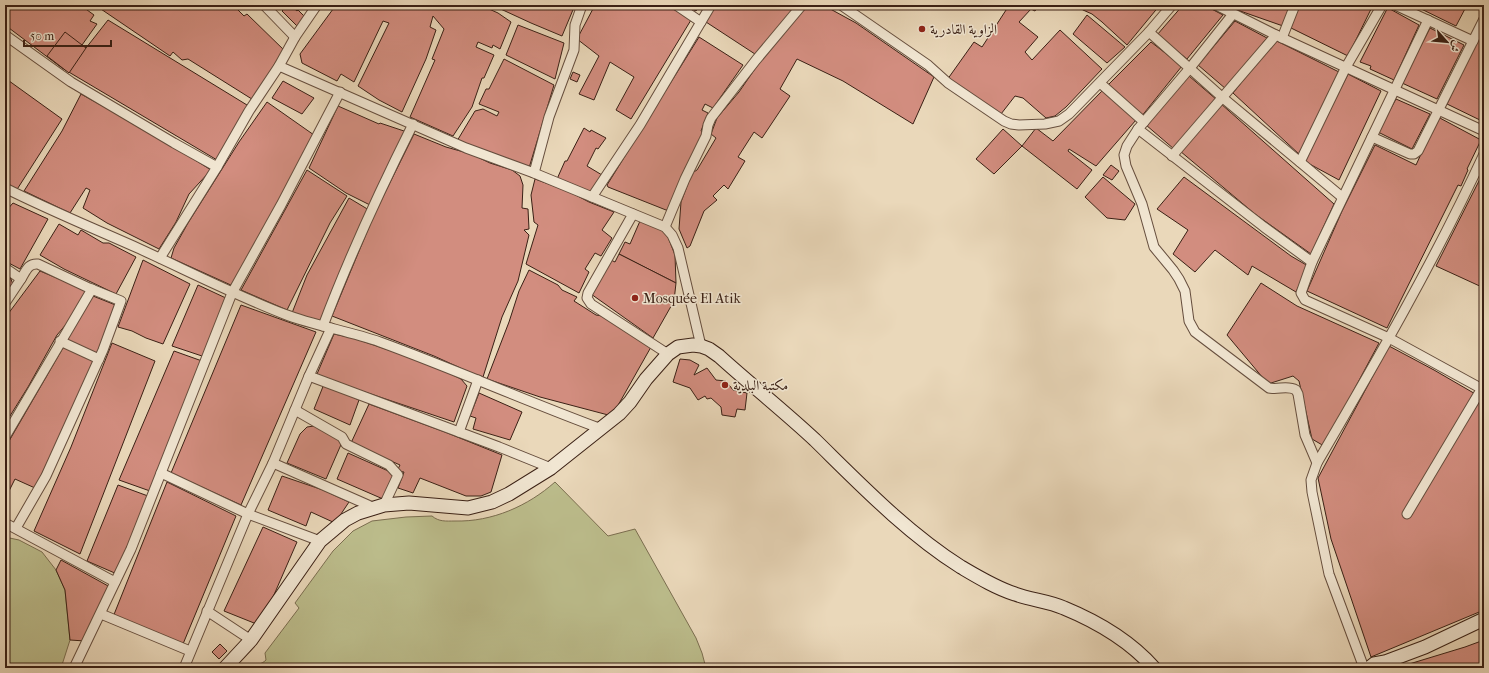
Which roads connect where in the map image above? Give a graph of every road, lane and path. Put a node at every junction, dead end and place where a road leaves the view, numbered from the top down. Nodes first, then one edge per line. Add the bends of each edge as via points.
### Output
1 (264, 5) edge
2 (317, 5) edge
3 (582, 5) edge
4 (676, 5) edge
5 (711, 5) edge
6 (802, 5) edge
7 (841, 5) edge
8 (1172, 5) edge
9 (1216, 5) edge
10 (1295, 5) edge
11 (1382, 5) edge
12 (1395, 5) edge
13 (1233, 14) junction
14 (1484, 19) edge
15 (1428, 20) junction
16 (701, 22) junction
17 (1149, 32) junction
18 (5, 36) edge
19 (1279, 36) junction
20 (295, 37) junction
21 (1473, 41) junction
22 (279, 66) junction
23 (1346, 67) junction
24 (1190, 68) junction
25 (1100, 83) junction
26 (1394, 89) junction
27 (340, 92) junction
28 (1223, 98) junction
29 (1439, 110) junction
30 (413, 124) junction
31 (1141, 125) junction
32 (1484, 131) edge
33 (1372, 137) junction
34 (1484, 154) edge
35 (1172, 156) junction
36 (1300, 162) junction
37 (216, 167) junction
38 (534, 173) junction
39 (6, 191) edge
40 (592, 197) junction
41 (1342, 197) junction
42 (633, 214) junction
43 (665, 227) junction
44 (160, 258) junction
45 (1312, 262) junction
46 (5, 268) edge
47 (21, 278) junction
48 (92, 289) junction
49 (232, 293) junction
50 (5, 303) edge
51 (327, 327) junction
52 (1389, 338) junction
53 (60, 341) junction
54 (701, 346) junction
55 (668, 354) junction
56 (99, 359) junction
57 (309, 376) junction
58 (478, 380) junction
59 (1483, 389) edge
60 (295, 410) junction
61 (599, 428) junction
62 (460, 432) junction
63 (5, 437) edge
64 (272, 463) junction
65 (1317, 463) junction
66 (551, 468) junction
67 (161, 474) junction
68 (380, 506) junction
69 (248, 514) junction
70 (1407, 514) dead end
71 (6, 524) edge
72 (16, 528) junction
73 (320, 541) junction
74 (115, 582) junction
75 (207, 611) junction
76 (101, 614) junction
77 (1484, 618) edge
78 (251, 640) junction
79 (190, 652) junction
80 (74, 668) edge
81 (184, 668) edge
82 (225, 668) edge
83 (1154, 668) edge
84 (1364, 668) edge
85 (1369, 668) edge

1 - 20 street
2 - 20 street
3 - 38 street via 575,24 574,50 549,117
4 - 16 street
5 - 16 street
6 - 43 street via 711,118 706,136
7 - 25 street via 928,65 948,83 1011,124 1032,125 1059,121 1070,114
8 - 17 street
9 - 13 street
10 - 19 street
11 - 23 street
12 - 15 street
13 - 19 street
13 - 24 street
14 - 21 street
15 - 21 street
15 - 26 street
16 - 40 street via 640,125
17 - 24 street
17 - 25 street
18 - 37 street via 71,82
19 - 23 street
19 - 28 street
20 - 22 street
21 - 29 street
22 - 27 street
22 - 37 street
23 - 26 street
23 - 36 street
24 - 28 street
24 - 31 street
25 - 31 street
26 - 29 street
26 - 33 street
27 - 30 street
27 - 49 street
28 - 35 street
28 - 36 street
29 - 32 street
29 - 33 street via 1414,154
30 - 38 street via 466,148
30 - 51 street via 339,284
31 - 35 street
31 - 65 street via 1127,146 1124,155 1126,166 1142,204 1154,247 1173,270 1185,291 1187,311 1195,332 1269,388 1286,387 1296,390 1305,435
33 - 41 street
34 - 52 street
35 - 45 street
36 - 41 street
37 - 44 street
38 - 40 street
39 - 44 street
40 - 42 street
41 - 45 street
42 - 43 street
42 - 55 street via 587,298 591,304
43 - 54 street via 678,248
44 - 49 street
45 - 52 street via 1302,289 1302,297 1305,300
46 - 47 street
47 - 48 street via 31,264 38,264
47 - 50 street
48 - 53 street
48 - 56 street via 121,301
49 - 51 street
49 - 67 street
51 - 57 street
51 - 58 street via 379,342
52 - 59 street
52 - 65 street
53 - 56 street
53 - 63 street
54 - 55 street via 685,345
54 - 83 street via 719,356 777,406 874,498 926,543 997,587 1015,595 1064,607 1108,630 1129,644
55 - 61 street via 626,406
56 - 72 street via 46,476
57 - 60 street
57 - 62 street
58 - 61 street
58 - 62 street
59 - 70 street
60 - 64 street
60 - 68 street via 342,436 346,444 392,468 398,475
61 - 66 street
62 - 66 street
64 - 68 street
64 - 69 street
65 - 84 street via 1311,486 1329,574
66 - 68 street via 509,494 480,506 468,508 409,503
67 - 69 street
67 - 74 street
68 - 73 street via 346,520
69 - 73 street
69 - 75 street
71 - 72 street
72 - 74 street
73 - 78 street
74 - 76 street
75 - 78 street
75 - 79 street
76 - 79 street
76 - 80 street
77 - 85 street via 1425,647
78 - 82 street
79 - 81 street

